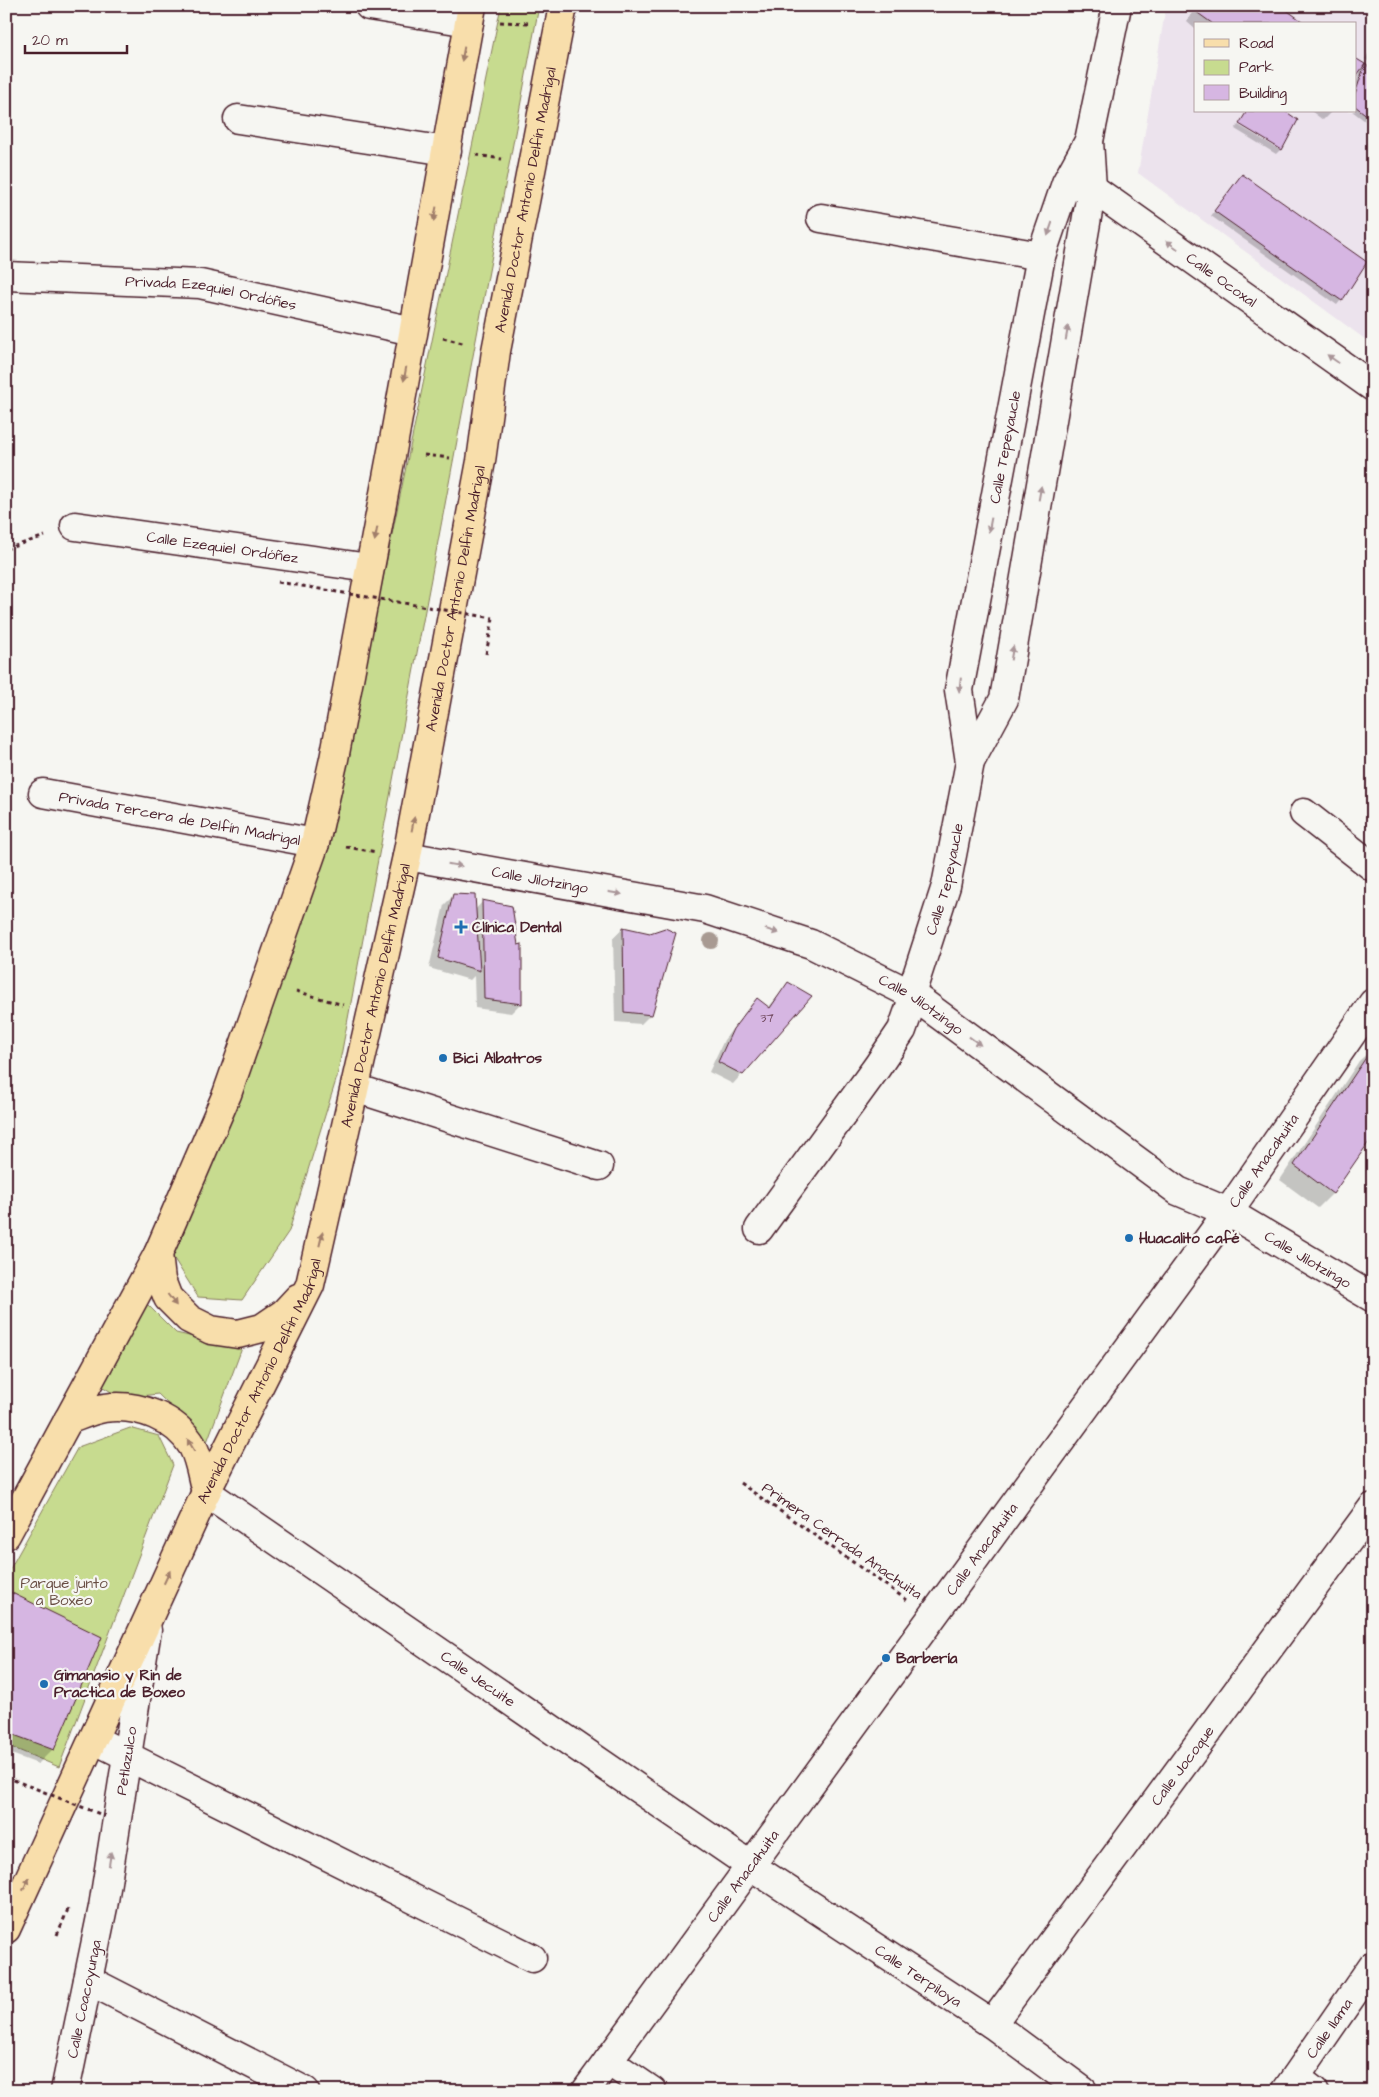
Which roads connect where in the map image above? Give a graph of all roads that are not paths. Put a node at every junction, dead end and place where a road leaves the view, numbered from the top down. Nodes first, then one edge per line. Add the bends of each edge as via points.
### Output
1 (369, 6) edge
2 (1116, 6) edge
3 (470, 14) edge
4 (561, 15) edge
5 (238, 119) dead end
6 (447, 151) junction
7 (1079, 186) junction
8 (821, 218) dead end
9 (1041, 256) junction
10 (6, 276) edge
11 (413, 331) junction
12 (1373, 387) edge
13 (74, 526) road end
14 (370, 568) junction
15 (970, 762) junction
16 (43, 793) dead end
17 (1304, 812) dead end
18 (315, 843) junction
19 (407, 856) junction
20 (1373, 867) edge
21 (913, 995) junction
22 (1373, 1002) edge
23 (355, 1088) junction
24 (599, 1166) dead end
25 (1228, 1212) junction
26 (760, 1229) dead end
27 (158, 1254) junction
28 (310, 1285) junction
29 (1373, 1298) edge
30 (68, 1420) junction
31 (206, 1492) junction
32 (1373, 1507) edge
33 (6, 1535) edge
34 (150, 1614) junction
35 (93, 1739) junction
36 (127, 1756) junction
37 (751, 1866) junction
38 (103, 1907) joint
39 (6, 1928) edge
40 (532, 1958) dead end
41 (1373, 1965) edge
42 (88, 1980) junction
43 (992, 2024) junction
44 (608, 2061) junction
45 (1299, 2086) edge
46 (65, 2091) edge
47 (305, 2091) edge
48 (586, 2091) edge
49 (652, 2091) edge
50 (1083, 2091) edge

1 - 3 street
2 - 7 street, Calle Tepeyaucle
3 -> 6 main road
19 -> 4 main road, Avenida Doctor Antonio Delfín Madrigal via 480,462 496,351
5 - 6 street
6 -> 11 main road
7 -> 9 street, Calle Tepeyaucle
12 -> 7 street, Calle Ocoxal
15 -> 7 street, Calle Tepeyaucle via 1004,699
8 - 9 street
9 -> 15 street, Calle Tepeyaucle via 959,690
10 - 11 street, Privada Ezequiel Ordóñes via 200,284
11 -> 14 main road
13 - 14 street, Calle Ezequiel Ordóñez
14 - 18 main road
15 - 21 street, Calle Tepeyaucle via 946,886
16 - 18 street, Privada Tercera de Delfín Madrigal
17 - 20 street
18 - 27 main road via 228,1094
19 -> 21 street, Calle Jilotzingo via 705,909 811,944
19 - 23 main road, Avenida Doctor Antonio Delfín Madrigal
21 -> 25 street, Calle Jilotzingo via 1178,1190
21 - 26 street, Calle Tepeyaucle via 902,1030
22 - 25 street, Calle Anacahuita
23 - 24 street
28 -> 23 main road, Avenida Doctor Antonio Delfín Madrigal
25 - 29 street, Calle Jilotzingo
25 - 37 street, Calle Anacahuita
27 -> 28 main road via 168,1298 189,1320 211,1330 238,1334 262,1328 284,1313
27 - 30 main road
28 - 31 main road, Avenida Doctor Antonio Delfín Madrigal
31 -> 30 main road via 194,1449 182,1430 158,1415 134,1408 104,1408
30 - 33 main road
34 -> 31 main road, Avenida Doctor Antonio Delfín Madrigal
31 - 37 street, Calle Jecuite
32 - 43 street, Calle Jocoque
34 - 35 main road, Avenida Doctor Antonio Delfín Madrigal
34 - 36 street, Petlazulco
35 - 36 street
39 -> 35 main road, Avenida Doctor Antonio Delfín Madrigal
38 -> 36 street, Petlazulco
36 - 40 street
37 - 43 street, Calle Terpiloya
37 - 44 street, Calle Anacahuita
38 - 42 street, Calle Coacoyunga
41 - 45 street, Calle Ilama
42 - 46 street, Calle Coacoyunga
42 - 47 street
43 - 50 street, Calle Terpiloya
44 - 48 street, Calle Anacahuita
44 - 49 street

